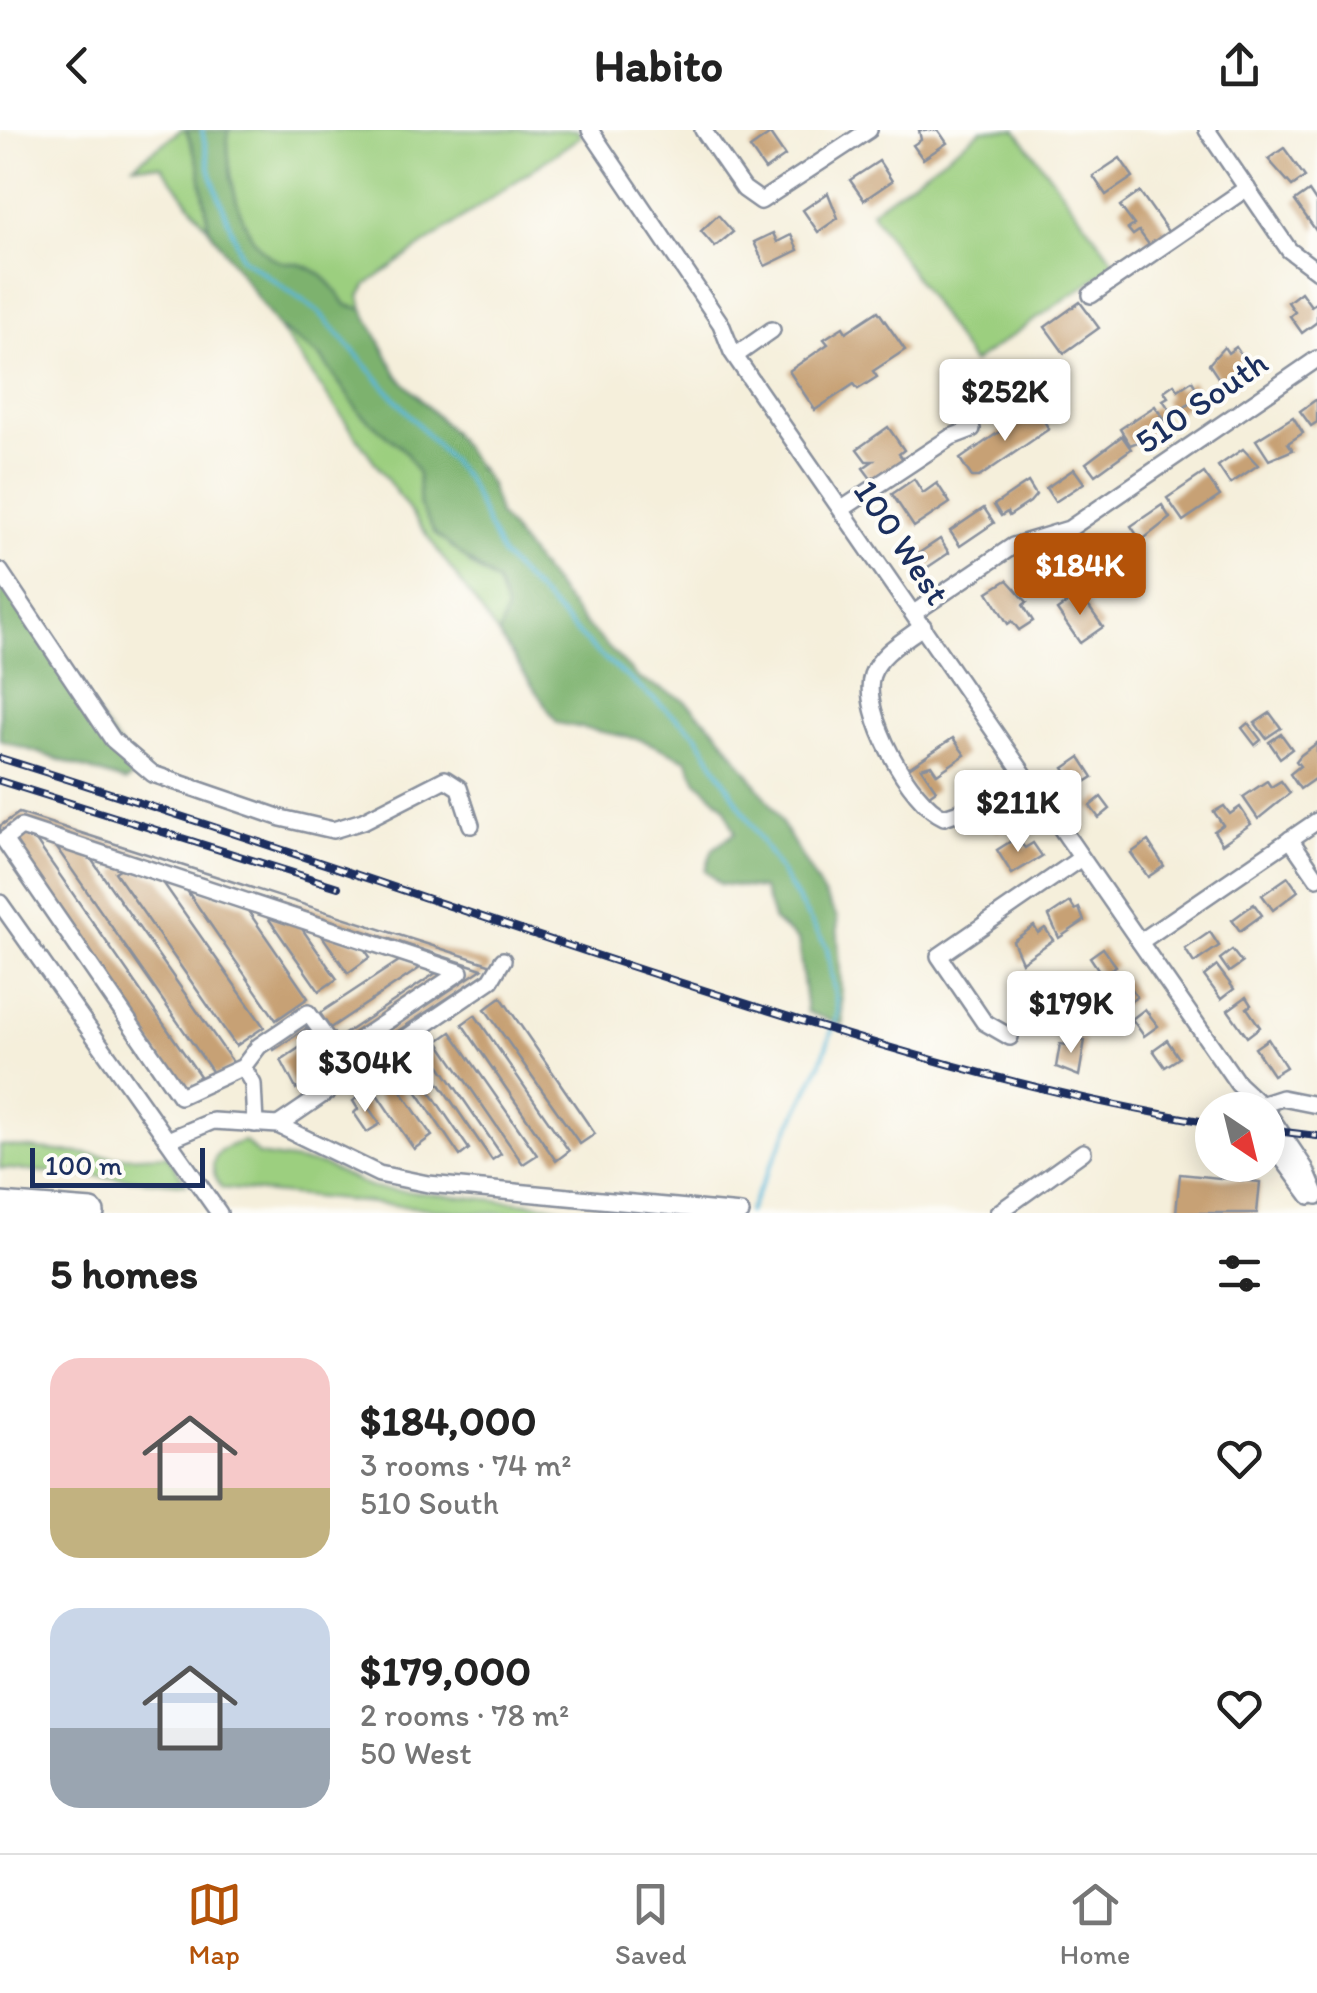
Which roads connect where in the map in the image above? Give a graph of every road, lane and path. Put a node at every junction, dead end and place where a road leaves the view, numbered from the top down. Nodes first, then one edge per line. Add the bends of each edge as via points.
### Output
1 (590, 130) edge
2 (704, 130) edge
3 (869, 130) edge
4 (1206, 130) edge
5 (1247, 188) junction
6 (1317, 271) edge
7 (1092, 296) dead end
8 (772, 330) dead end
9 (735, 356) junction
10 (1317, 358) edge
11 (972, 428) dead end
12 (842, 508) junction
13 (0, 571) edge
14 (918, 620) junction
15 (1022, 772) junction
16 (1317, 821) edge
17 (471, 825) dead end
18 (1290, 839) junction
19 (1081, 858) junction
20 (1317, 878) edge
21 (0, 903) edge
22 (1140, 942) junction
23 (504, 960) dead end
24 (1010, 1037) dead end
25 (242, 1067) junction
26 (1246, 1092) edge
27 (1285, 1099) edge
28 (1317, 1105) edge
29 (255, 1124) junction
30 (278, 1125) junction
31 (168, 1140) junction
32 (1285, 1143) edge
33 (1083, 1152) dead end
34 (1285, 1160) edge
35 (1317, 1200) edge
36 (0, 1206) edge
37 (91, 1213) edge
38 (219, 1213) edge
39 (738, 1213) edge
40 (998, 1213) edge

1 - 9 street, 100 West via 721,324
2 - 3 street via 744,189 761,201
4 - 5 street
5 - 6 street via 1289,250
5 - 7 street
8 - 9 street
9 - 12 street, 100 West
10 - 14 street, 510 South via 1070,529 1014,546
11 - 12 street
12 - 14 street, 100 West
13 - 17 street via 113,740 154,774 333,830 445,779 459,788
14 - 15 street, 100 West
14 - 15 street, 510 South via 870,679 874,716 901,772 924,804 944,817
15 - 19 street, 100 West
16 - 18 street
18 - 20 street
18 - 22 street
19 - 22 street, 100 West
19 - 24 street via 939,956 984,1022
21 - 31 street
22 - 26 street, 100 West
23 - 30 street via 491,980
25 - 25 street via 180,1096 4,840 21,827 460,972 338,1054 308,1013 259,1046
25 - 29 street via 253,1084
27 - 28 street
29 - 30 street
29 - 31 street via 213,1121
30 - 39 street via 379,1174 428,1184
31 - 38 street
32 - 35 street, 100 West via 1305,1168
33 - 40 street
34 - 35 street, 100 West
36 - 37 highway

